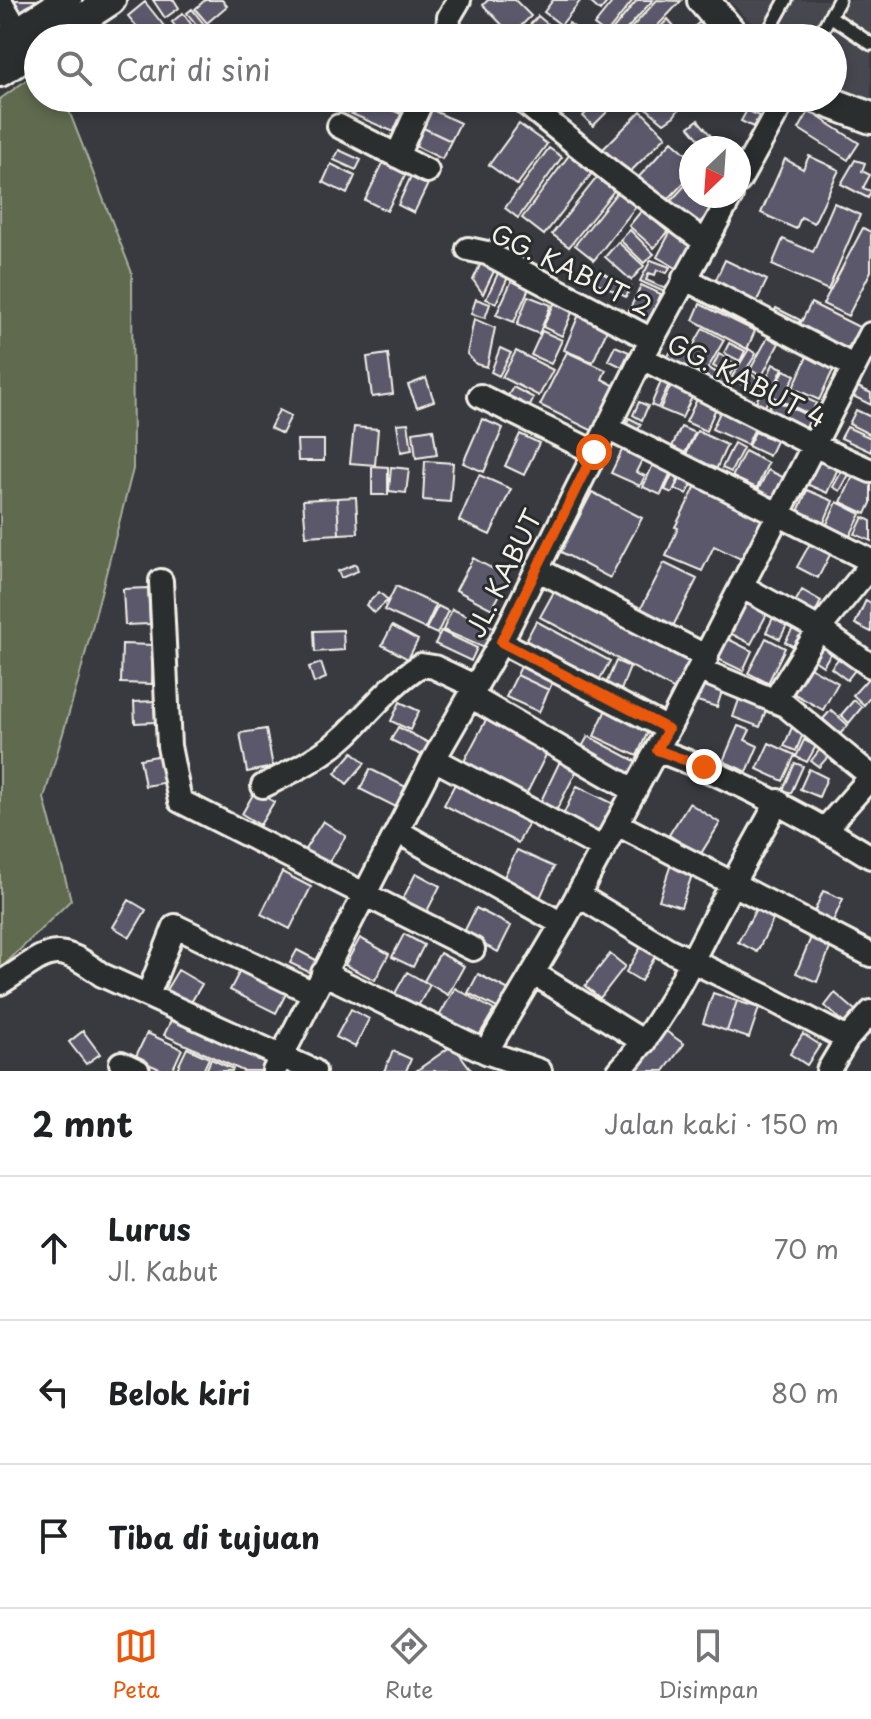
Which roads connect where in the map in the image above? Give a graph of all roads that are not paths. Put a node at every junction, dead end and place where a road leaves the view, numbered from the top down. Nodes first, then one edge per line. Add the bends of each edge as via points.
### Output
1 (67, 0) edge
2 (111, 0) edge
3 (459, 0) edge
4 (703, 0) edge
5 (786, 0) edge
6 (839, 0) edge
7 (0, 1) edge
8 (830, 16) junction
9 (39, 24) edge
10 (74, 24) edge
11 (449, 24) edge
12 (723, 24) edge
13 (773, 24) edge
14 (826, 24) edge
15 (842, 24) edge
16 (847, 28) edge
17 (19, 41) edge
18 (871, 44) edge
19 (0, 72) edge
20 (847, 109) edge
21 (417, 112) edge
22 (536, 112) edge
23 (777, 112) edge
24 (871, 118) edge
25 (339, 126) dead end
26 (397, 156) junction
27 (751, 159) edge
28 (427, 171) dead end
29 (724, 208) edge
30 (705, 242) junction
31 (468, 249) dead end
32 (684, 278) junction
33 (871, 334) edge
34 (647, 349) junction
35 (853, 366) junction
36 (480, 396) dead end
37 (607, 428) junction
38 (813, 445) junction
39 (594, 452) junction
40 (871, 471) edge
41 (537, 569) junction
42 (869, 572) edge
43 (161, 581) dead end
44 (741, 586) junction
45 (819, 629) junction
46 (501, 642) junction
47 (703, 664) junction
48 (871, 666) edge
49 (473, 691) junction
50 (774, 701) junction
51 (668, 729) junction
52 (657, 750) junction
53 (434, 759) junction
54 (871, 777) edge
55 (263, 786) dead end
56 (635, 791) junction
57 (778, 801) junction
58 (617, 824) junction
59 (825, 829) junction
60 (397, 831) junction
61 (604, 849) junction
62 (871, 857) edge
63 (732, 883) junction
64 (364, 893) junction
65 (578, 895) junction
66 (562, 924) junction
67 (473, 949) dead end
68 (871, 955) edge
69 (693, 962) junction
70 (323, 973) junction
71 (533, 973) junction
72 (0, 983) edge
73 (313, 993) junction
74 (148, 995) junction
75 (871, 1012) edge
76 (857, 1037) edge
77 (644, 1042) junction
78 (494, 1061) edge
79 (277, 1063) edge
80 (314, 1071) edge
81 (540, 1071) edge
82 (619, 1071) edge
83 (828, 1071) edge

1 - 9 street
2 - 10 street
3 - 11 street
4 - 12 main road
5 - 13 lane
6 - 8 lane
7 - 17 street
8 - 14 lane
8 - 15 lane
16 - 18 lane
17 - 19 street
20 - 24 main road
21 - 26 street
22 - 30 street
23 - 27 street
25 - 26 street
26 - 28 street
29 - 30 street, JL. KABUT
30 - 32 street, JL. KABUT
31 - 34 street, GG. KABUT 2 via 500,259
32 - 34 street, JL. KABUT
32 - 35 street
33 - 35 street
34 - 37 street, JL. KABUT
34 - 38 street, GG. KABUT 4
35 - 38 street
36 - 39 street
37 - 39 street, JL. KABUT
37 - 42 street
38 - 40 street, GG. KABUT 4
38 - 44 street
39 - 41 street, JL. KABUT
41 - 46 street, JL. KABUT
41 - 47 street
42 - 45 street
43 - 64 street via 169,746 180,801
44 - 45 street
44 - 47 street
45 - 48 street
45 - 50 street
46 - 49 street, JL. KABUT
46 - 51 street
47 - 50 street
47 - 51 street
49 - 53 street, JL. KABUT
49 - 55 street via 434,667 421,665 337,742
49 - 56 street
50 - 54 street via 798,714
51 - 52 street
52 - 56 street
52 - 57 street
53 - 60 street, JL. KABUT
53 - 61 street
54 - 59 street
56 - 58 street
57 - 59 street
57 - 63 street
58 - 61 street
58 - 63 street
59 - 62 street
60 - 64 street, JL. KABUT
60 - 66 street
61 - 65 street
63 - 68 street
63 - 69 street
64 - 67 street
64 - 70 street, JL. KABUT
65 - 66 street
65 - 69 street
66 - 71 street
69 - 76 street
69 - 77 street
70 - 73 street, JL. KABUT
70 - 78 street
71 - 77 street
71 - 78 street
72 - 74 street via 54,952
73 - 74 street via 175,926
73 - 79 street, JL. KABUT
74 - 79 street
75 - 76 street
76 - 83 street
77 - 82 street
78 - 81 street
79 - 80 street

